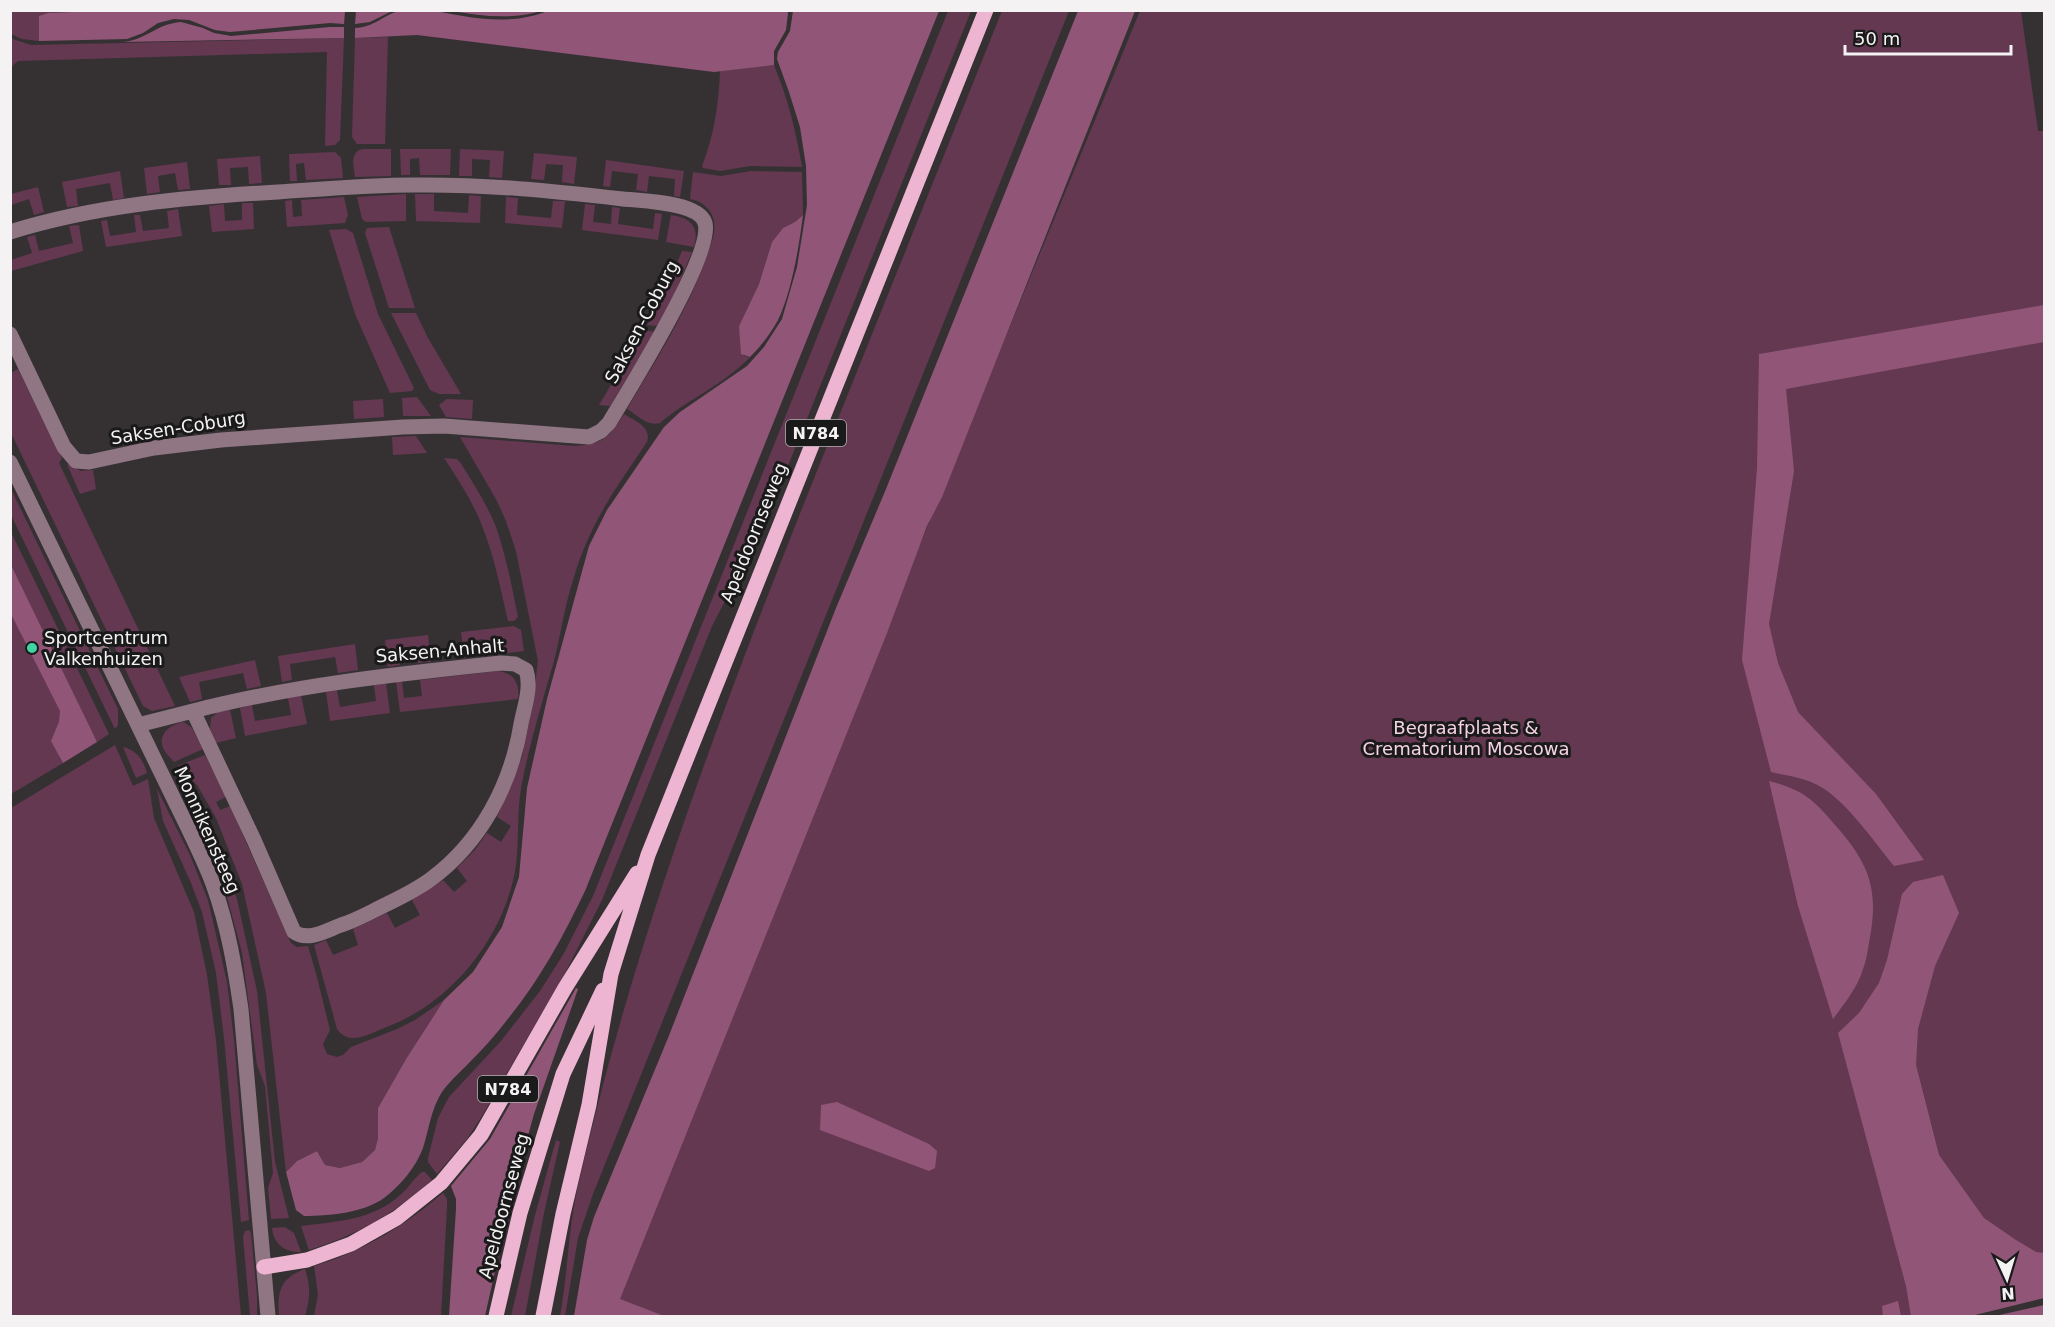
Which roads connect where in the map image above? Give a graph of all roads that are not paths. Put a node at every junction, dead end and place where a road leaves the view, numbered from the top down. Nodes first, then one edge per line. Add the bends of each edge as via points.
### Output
1 (986, 10) edge
2 (10, 232) edge
3 (10, 334) edge
4 (10, 462) edge
5 (193, 711) junction
6 (138, 725) junction
7 (648, 855) junction
8 (611, 974) junction
9 (264, 1267) junction
10 (268, 1317) edge
11 (496, 1317) edge
12 (543, 1317) edge

1 - 7 main road, Apeldoornseweg / N784
2 - 3 street, Saksen-Coburg via 71,217 214,196 411,184 567,192 683,206 702,216 705,223 700,251 684,294 609,423 589,437 444,426 403,427 221,440 76,461 64,447
4 - 6 street, Monnikensteeg
5 - 5 street, Saksen-Anhalt via 364,678 501,663 521,666 528,676 515,756 498,799 468,844 432,878 409,893 350,922 308,937 294,932
5 - 6 street, Saksen-Anhalt
6 - 9 street, Monnikensteeg via 214,886 231,948 241,1009
7 - 8 main road, Apeldoornseweg / N784
7 - 9 main road, N784 via 481,1135 441,1184 397,1218 351,1244 307,1260
8 - 11 main road, Apeldoornseweg / N784 via 562,1074 520,1213
8 - 12 main road, Apeldoornseweg / N784 via 589,1104
9 - 10 street, Monnikensteeg

